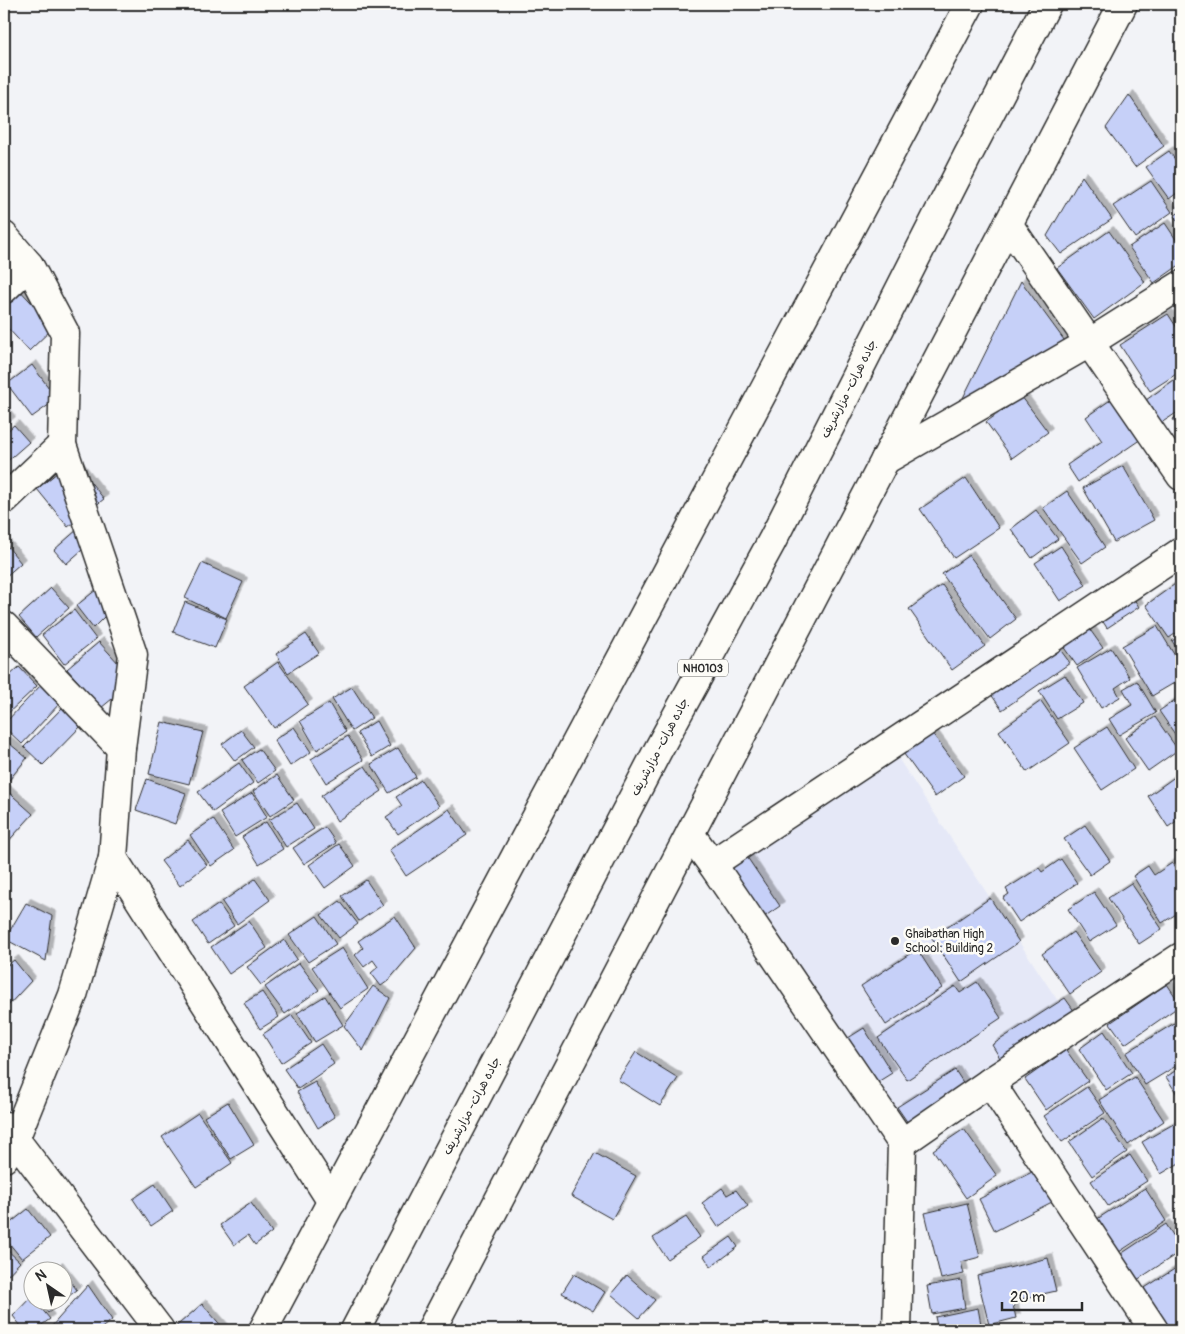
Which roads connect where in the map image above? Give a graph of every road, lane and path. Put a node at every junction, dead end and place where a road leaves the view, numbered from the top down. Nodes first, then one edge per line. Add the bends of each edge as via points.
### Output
1 (970, 4) edge
2 (1047, 4) edge
3 (1123, 4) edge
4 (1008, 224) junction
5 (4, 236) edge
6 (29, 265) junction
7 (1181, 285) edge
8 (4, 289) edge
9 (1089, 343) junction
10 (62, 445) junction
11 (885, 460) junction
12 (1181, 476) edge
13 (4, 500) edge
14 (1181, 552) edge
15 (4, 626) edge
16 (121, 748) junction
17 (690, 834) junction
18 (113, 858) junction
19 (712, 864) junction
20 (1181, 957) edge
21 (990, 1082) junction
22 (7, 1140) edge
23 (902, 1142) junction
24 (332, 1202) junction
25 (160, 1330) edge
26 (263, 1330) edge
27 (355, 1330) edge
28 (431, 1330) edge
29 (897, 1330) edge
30 (1154, 1330) edge

1 - 24 main road
2 - 27 main road, جاده هرات- مزارشریف / NH0103 via 772,541 649,768
3 - 4 main road
4 - 9 main road
4 - 11 main road
5 - 6 main road
6 - 8 main road
6 - 10 main road via 65,333
7 - 9 main road
9 - 11 main road
9 - 12 main road
10 - 13 main road
10 - 16 main road via 133,655
11 - 17 main road
14 - 19 main road
15 - 16 main road
16 - 18 main road
17 - 19 main road
17 - 28 main road
18 - 22 main road via 73,994
18 - 24 main road
19 - 23 main road
20 - 21 main road
21 - 23 main road
21 - 30 main road
22 - 25 main road
23 - 29 main road
24 - 26 main road

